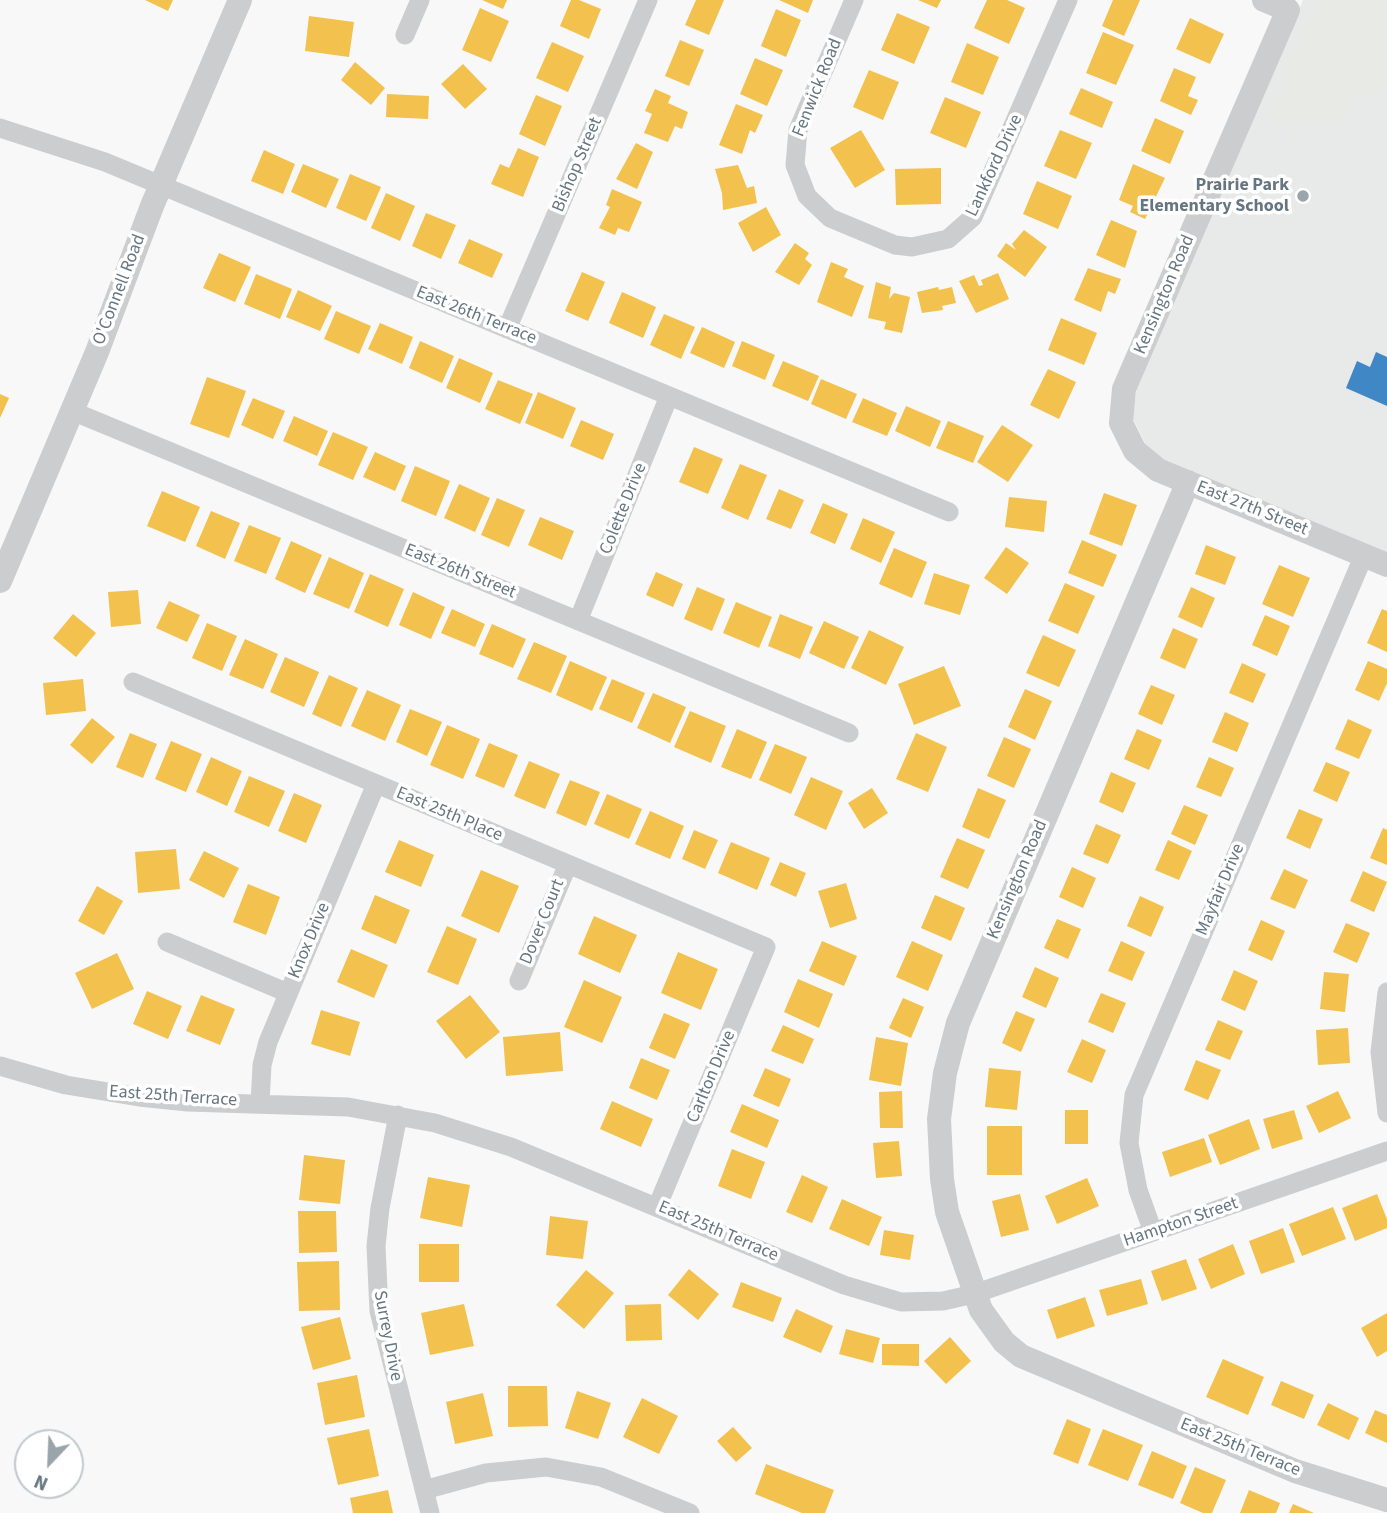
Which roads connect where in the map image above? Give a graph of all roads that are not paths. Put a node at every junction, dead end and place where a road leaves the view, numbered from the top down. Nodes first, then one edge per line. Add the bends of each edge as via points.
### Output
1 (240, 0) edge
2 (420, 0) edge
3 (648, 0) edge
4 (854, 0) edge
5 (1068, 0) edge
6 (1264, 0) edge
7 (1290, 5) edge
8 (405, 35) dead end
9 (0, 128) edge
10 (160, 187) junction
11 (860, 231) joint
12 (507, 329) junction
13 (669, 396) junction
14 (72, 411) junction
15 (1127, 439) joint
16 (1188, 482) junction
17 (949, 512) dead end
18 (7, 547) edge
19 (1364, 555) junction
20 (1387, 565) edge
21 (0, 581) edge
22 (578, 621) junction
23 (132, 682) dead end
24 (849, 733) dead end
25 (376, 784) junction
26 (568, 864) junction
27 (167, 942) dead end
28 (766, 947) joint
29 (519, 981) dead end
30 (1387, 992) edge
31 (288, 993) junction
32 (0, 1066) edge
33 (260, 1103) junction
34 (1387, 1113) edge
35 (398, 1115) junction
36 (1387, 1151) edge
37 (657, 1207) junction
38 (1153, 1232) junction
39 (974, 1294) junction
40 (424, 1490) junction
41 (1387, 1500) edge
42 (430, 1513) edge
43 (691, 1513) edge

1 - 10 street, O'Connell Road
2 - 8 street
3 - 12 street, Bishop Street
4 - 11 street, Fenwick Road via 798,130 795,165 799,182 818,208
5 - 11 street, Lankford Drive via 981,204 962,230 931,245 912,247
6 - 7 street
7 - 15 street, Kensington Road via 1124,389 1120,416
9 - 10 street, East 26th Terrace via 105,162
10 - 12 street, East 26th Terrace
10 - 14 street, O'Connell Road
12 - 13 street, East 26th Terrace
13 - 17 street, East 26th Terrace
13 - 22 street, Colette Drive
14 - 18 street, O'Connell Road
14 - 22 street, East 26th Street
15 - 16 street, East 27th Street via 1146,462
16 - 19 street, East 27th Street
16 - 39 street, Kensington Road via 951,1048 939,1119 942,1179 955,1242
18 - 21 street, O'Connell Road
19 - 20 street, East 27th Street
19 - 38 street, Mayfair Drive via 1134,1095 1129,1143 1138,1190
22 - 24 street, East 26th Street
23 - 25 street, East 25th Place
25 - 26 street, East 25th Place
25 - 31 street, Knox Drive
26 - 28 street, East 25th Place
26 - 29 street, Dover Court
27 - 31 street
28 - 37 street, Carlton Drive
30 - 34 street via 1380,1052
31 - 33 street, Knox Drive via 262,1065
32 - 33 street, East 25th Terrace via 66,1085 139,1097
33 - 35 street, East 25th Terrace via 348,1107
35 - 37 street, East 25th Terrace via 511,1147
35 - 40 street, Surrey Drive via 380,1208 376,1282 385,1346
36 - 38 street, Hampton Street
37 - 39 street, East 25th Terrace via 863,1293 923,1303
38 - 39 street, Hampton Street
39 - 41 street, East 25th Terrace via 1004,1342 1045,1368 1295,1472
40 - 42 street, Surrey Drive
40 - 43 street via 486,1473 547,1467 601,1477

